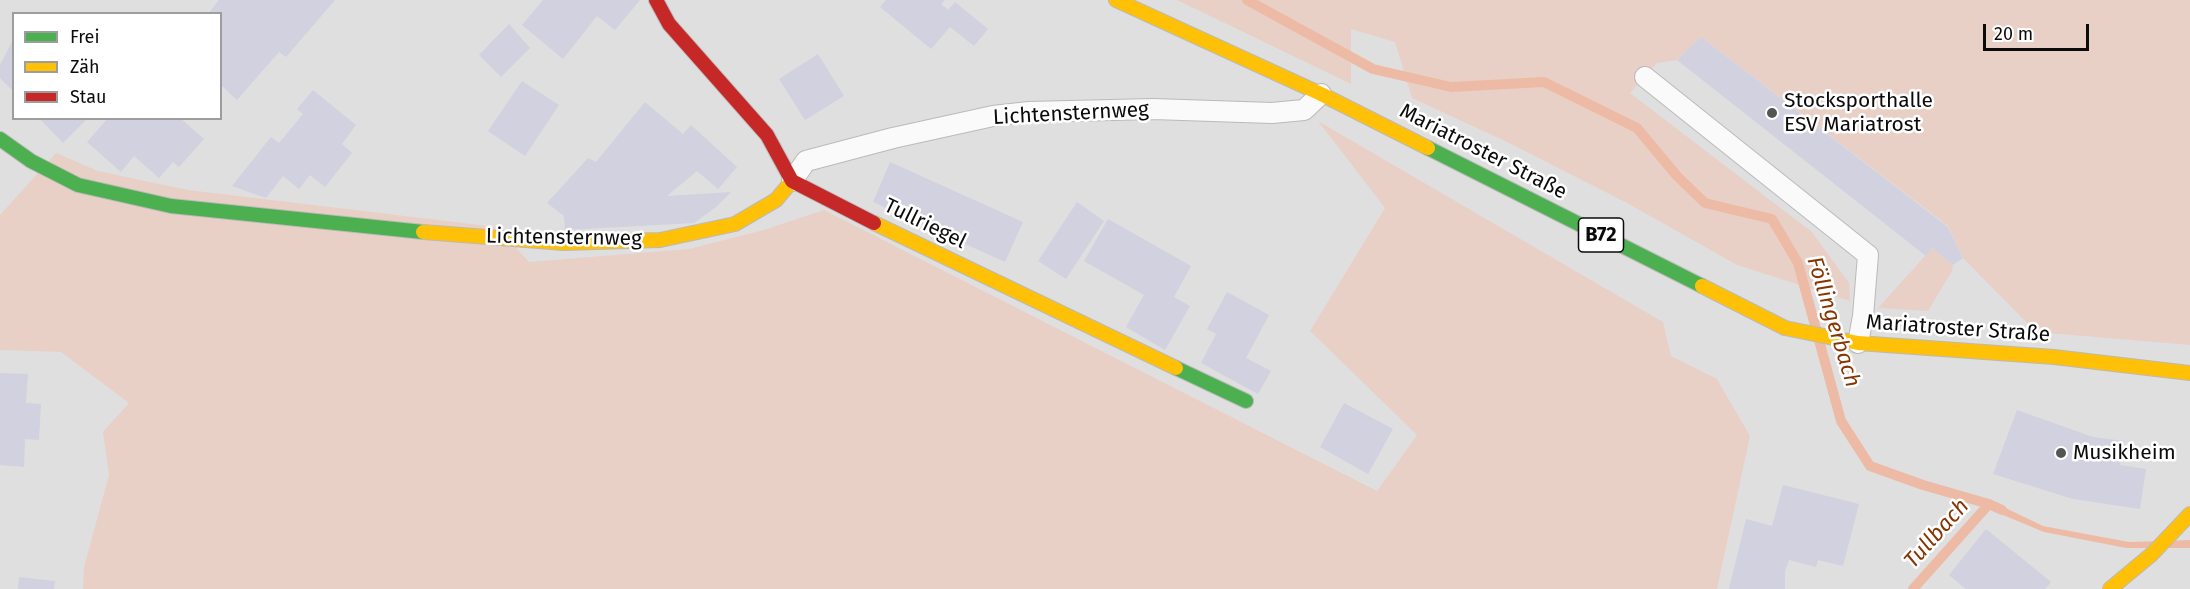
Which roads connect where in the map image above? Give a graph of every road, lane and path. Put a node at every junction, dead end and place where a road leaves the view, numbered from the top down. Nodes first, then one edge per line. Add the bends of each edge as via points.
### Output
1 (656, 0) edge
2 (1116, 0) edge
3 (1644, 77) dead end
4 (1321, 94) junction
5 (0, 139) edge
6 (792, 181) junction
7 (1858, 343) junction
8 (2190, 373) edge
9 (1246, 400) dead end
10 (2190, 514) edge
11 (2110, 589) edge

1 - 6 street via 669,24 767,135
2 - 4 street, Mariatroster Straße / B72
3 - 7 lane via 1868,255
4 - 6 lane, Lichtensternweg via 1304,110 1272,113 1152,109 993,116 806,161
4 - 7 street, Mariatroster Straße / B72 via 1785,328
5 - 6 street, Lichtensternweg via 78,185 171,206 564,243 660,240 735,224 776,200
6 - 9 street, Tullriegel via 905,239
7 - 8 street, Mariatroster Straße / B72 via 2054,357
10 - 11 street via 2152,554

